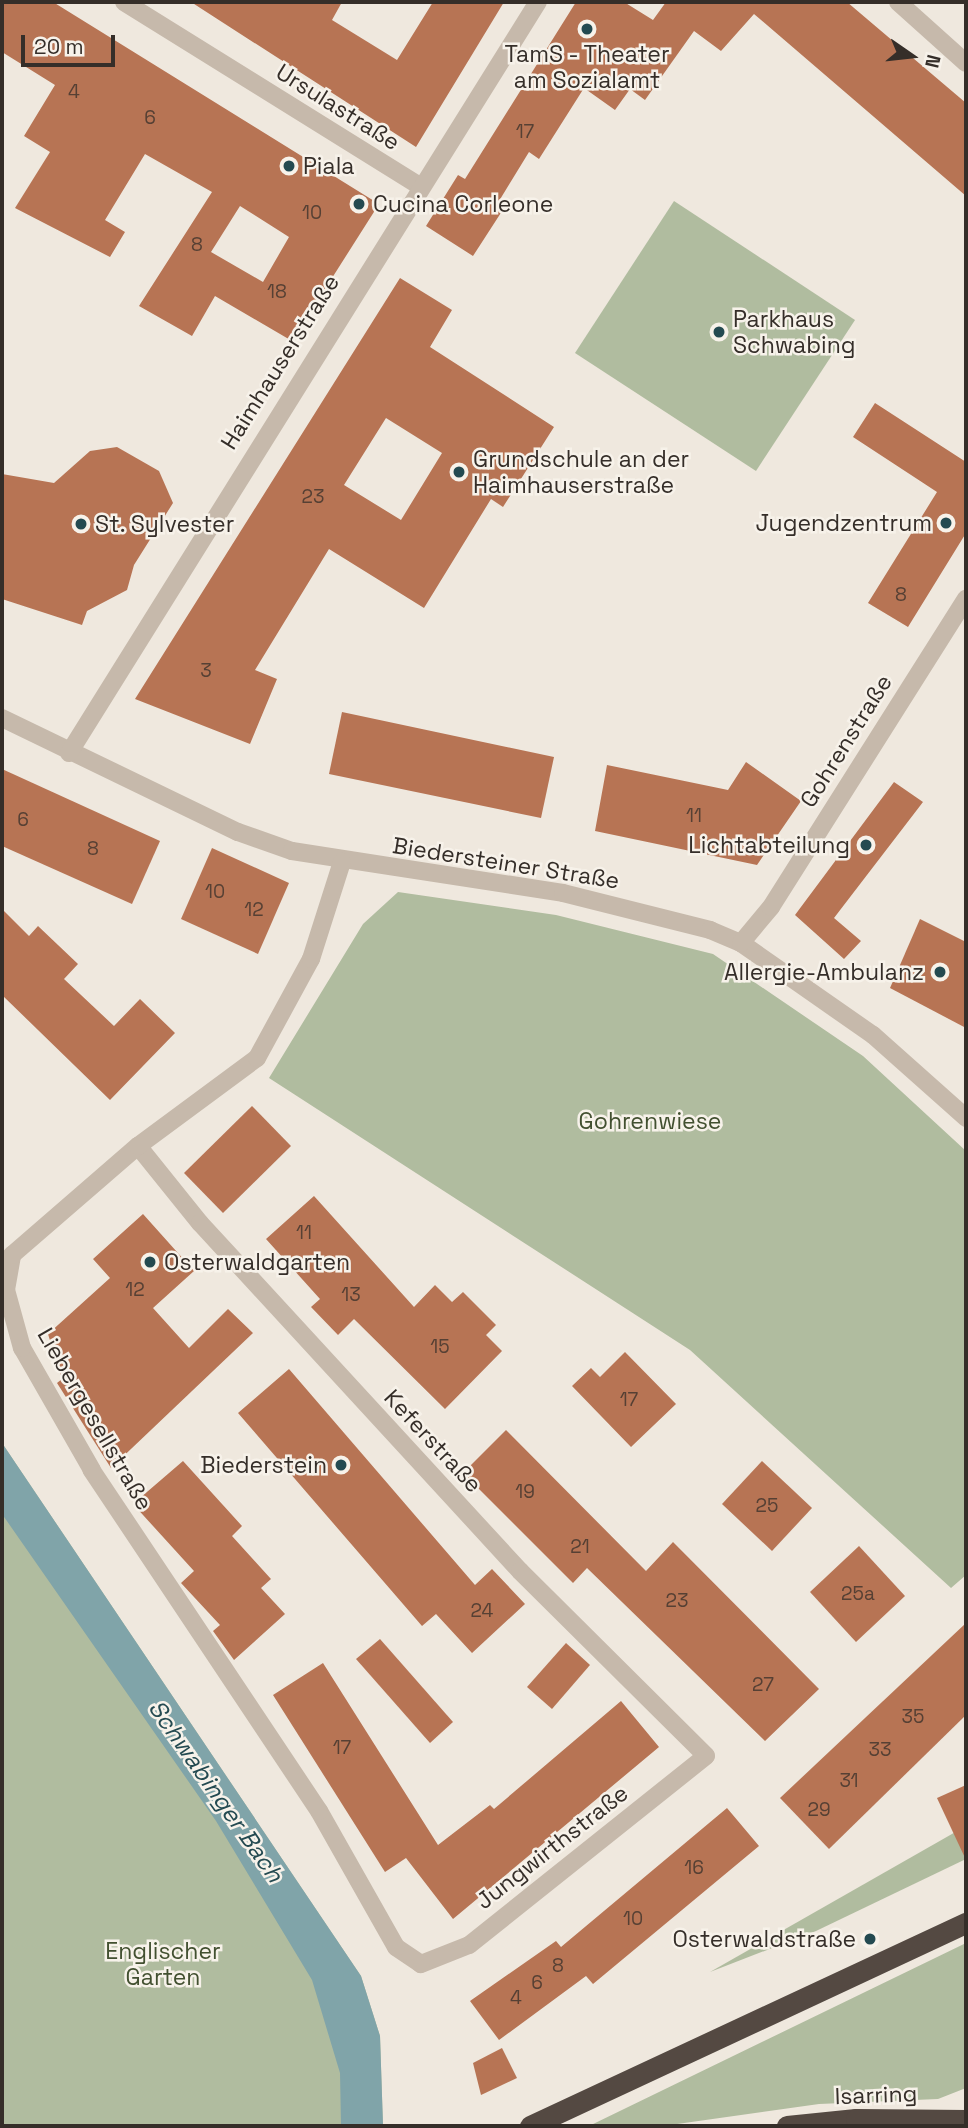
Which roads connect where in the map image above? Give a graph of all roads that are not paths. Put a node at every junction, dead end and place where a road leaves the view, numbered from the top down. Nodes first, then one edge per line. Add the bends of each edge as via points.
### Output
1 (124, 2) edge
2 (538, 2) edge
3 (898, 2) edge
4 (966, 63) edge
5 (419, 186) junction
6 (966, 598) edge
7 (2, 718) edge
8 (69, 753) junction
9 (342, 862) junction
10 (741, 943) junction
11 (966, 1118) edge
12 (138, 1146) junction
13 (706, 1756) joint
14 (966, 1923) edge
15 (421, 1964) joint
16 (966, 2120) edge
17 (530, 2126) edge
18 (787, 2126) edge

1 - 5 street, Ursulastraße
2 - 5 street, Haimhauserstraße
3 - 4 street
5 - 8 street, Haimhauserstraße
6 - 10 street, Gohrenstraße via 771,906
7 - 8 street, Biedersteiner Straße
8 - 9 street, Biedersteiner Straße via 238,832
9 - 10 street, Biedersteiner Straße via 562,893
9 - 12 street, Liebergesellstraße via 311,959 257,1058
10 - 11 street, Biedersteiner Straße via 873,1035
12 - 13 street, Keferstraße via 200,1223 520,1571
12 - 15 street, Liebergesellstraße via 12,1255 6,1290 22,1348 155,1570 319,1811 396,1947
13 - 15 street, Jungwirthstraße via 468,1945
14 - 17 highway
16 - 18 highway, Isarring via 856,2119

